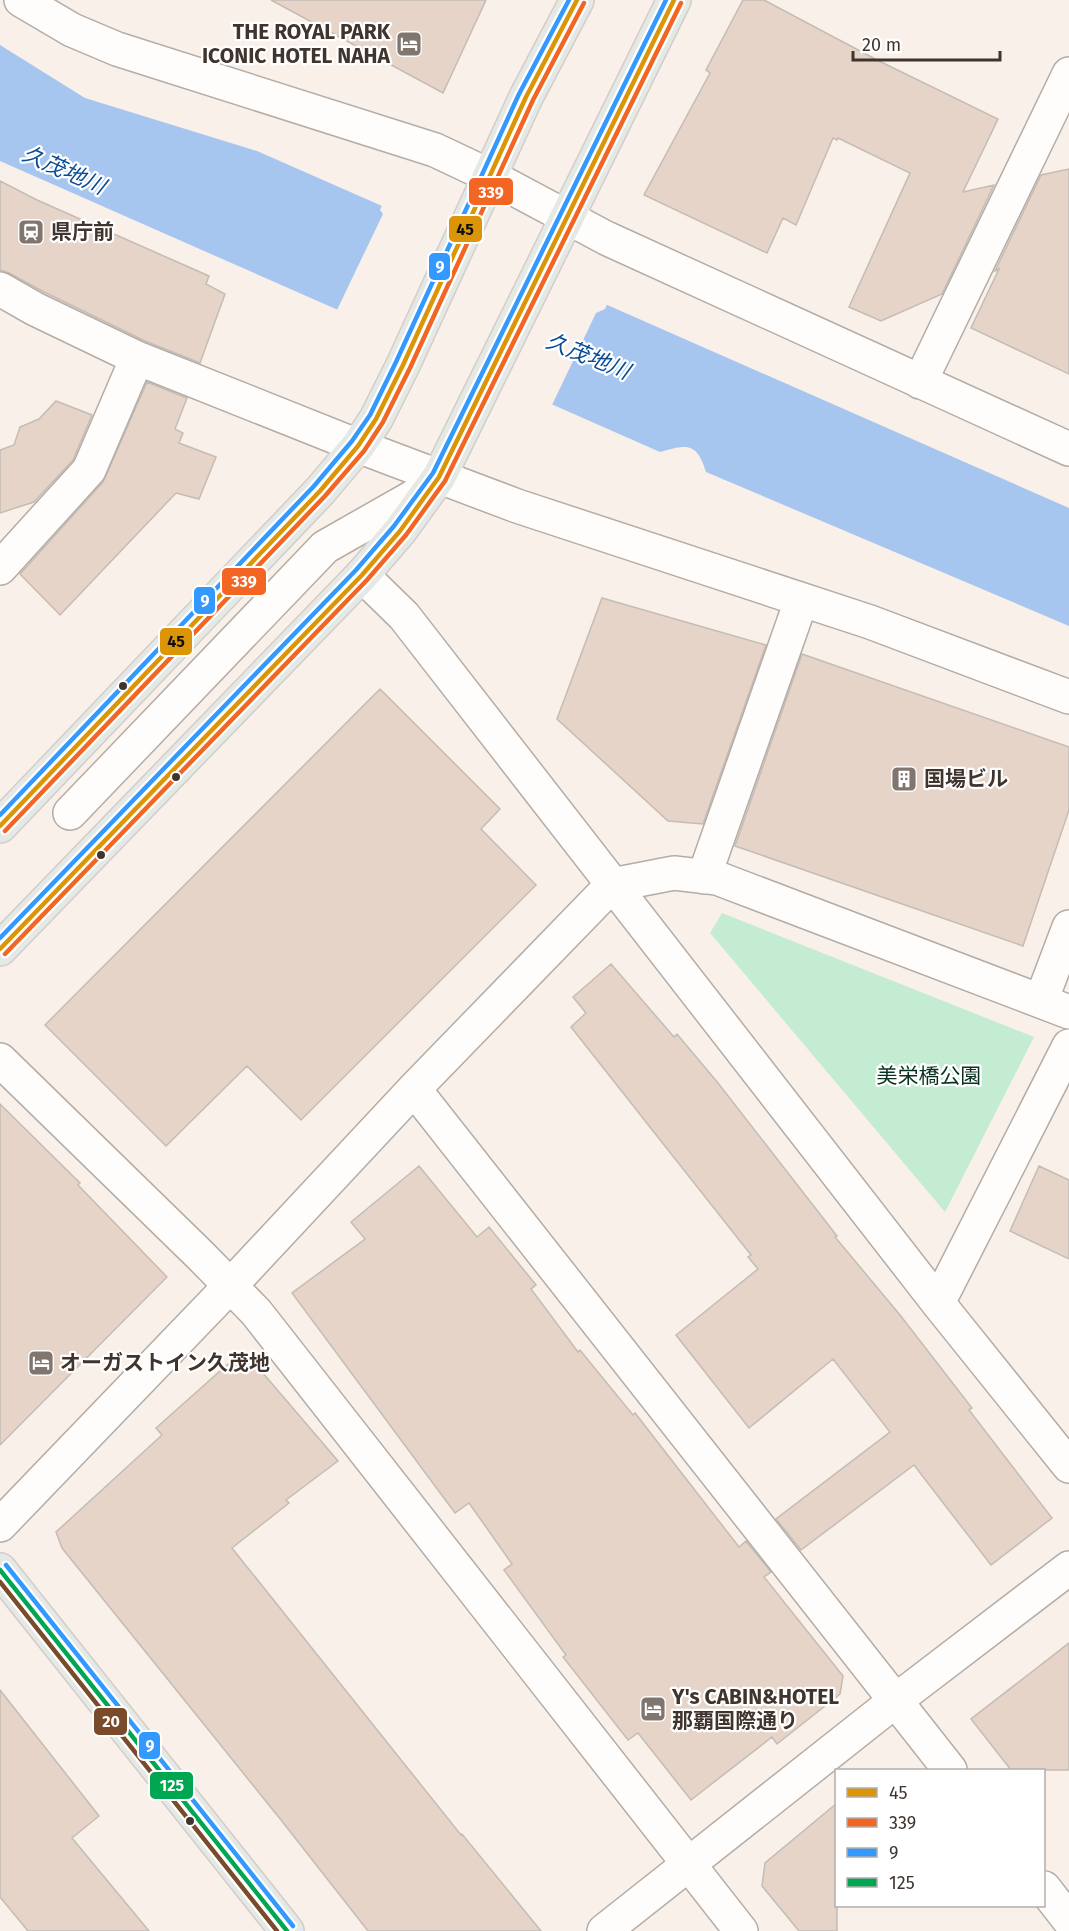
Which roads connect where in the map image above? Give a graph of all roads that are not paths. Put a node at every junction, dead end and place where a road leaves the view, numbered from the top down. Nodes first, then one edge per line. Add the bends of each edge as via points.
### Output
1 (21, 0) edge
2 (578, 0) edge
3 (674, 0) edge
4 (1069, 74) edge
5 (1059, 123) edge
6 (490, 176) junction
7 (566, 218) junction
8 (0, 289) edge
9 (137, 358) junction
10 (920, 382) junction
11 (358, 446) junction
12 (1069, 448) edge
13 (439, 477) junction
14 (0, 568) edge
15 (362, 575) junction
16 (801, 600) junction
17 (1069, 697) edge
18 (69, 813) dead end
19 (0, 826) edge
20 (704, 877) junction
21 (612, 885) junction
22 (1069, 927) edge
23 (0, 949) edge
24 (1055, 1007) edge
25 (1069, 1046) edge
26 (0, 1060) edge
27 (414, 1089) junction
28 (230, 1286) junction
29 (938, 1303) junction
30 (1069, 1467) edge
31 (0, 1526) edge
32 (1069, 1568) edge
33 (0, 1570) edge
34 (895, 1701) junction
35 (949, 1769) edge
36 (689, 1865) junction
37 (1045, 1889) edge
38 (1069, 1920) edge
39 (287, 1931) edge
40 (604, 1931) edge
41 (741, 1931) edge

1 - 6 street via 72,30 117,50 435,150
2 - 6 main road via 526,97
3 - 7 main road
4 - 5 street
5 - 10 street
6 - 7 street
6 - 11 main road via 403,365
7 - 10 street
7 - 13 main road
8 - 9 street
9 - 11 street
9 - 14 street via 89,470
10 - 12 street
11 - 13 street
11 - 19 main road via 320,491
13 - 15 main road
13 - 16 street
13 - 18 street via 413,497 326,547
15 - 21 street via 404,616
15 - 23 main road
16 - 17 street
16 - 20 street
20 - 21 street via 674,873
20 - 24 street via 717,878
21 - 27 street
21 - 29 street
22 - 24 street
25 - 29 street
26 - 28 street
27 - 28 street
27 - 34 street
28 - 31 street
28 - 36 street via 256,1312
29 - 30 street
32 - 34 street
33 - 39 main road
34 - 35 street
34 - 36 street
36 - 40 street
36 - 41 street
37 - 38 street

